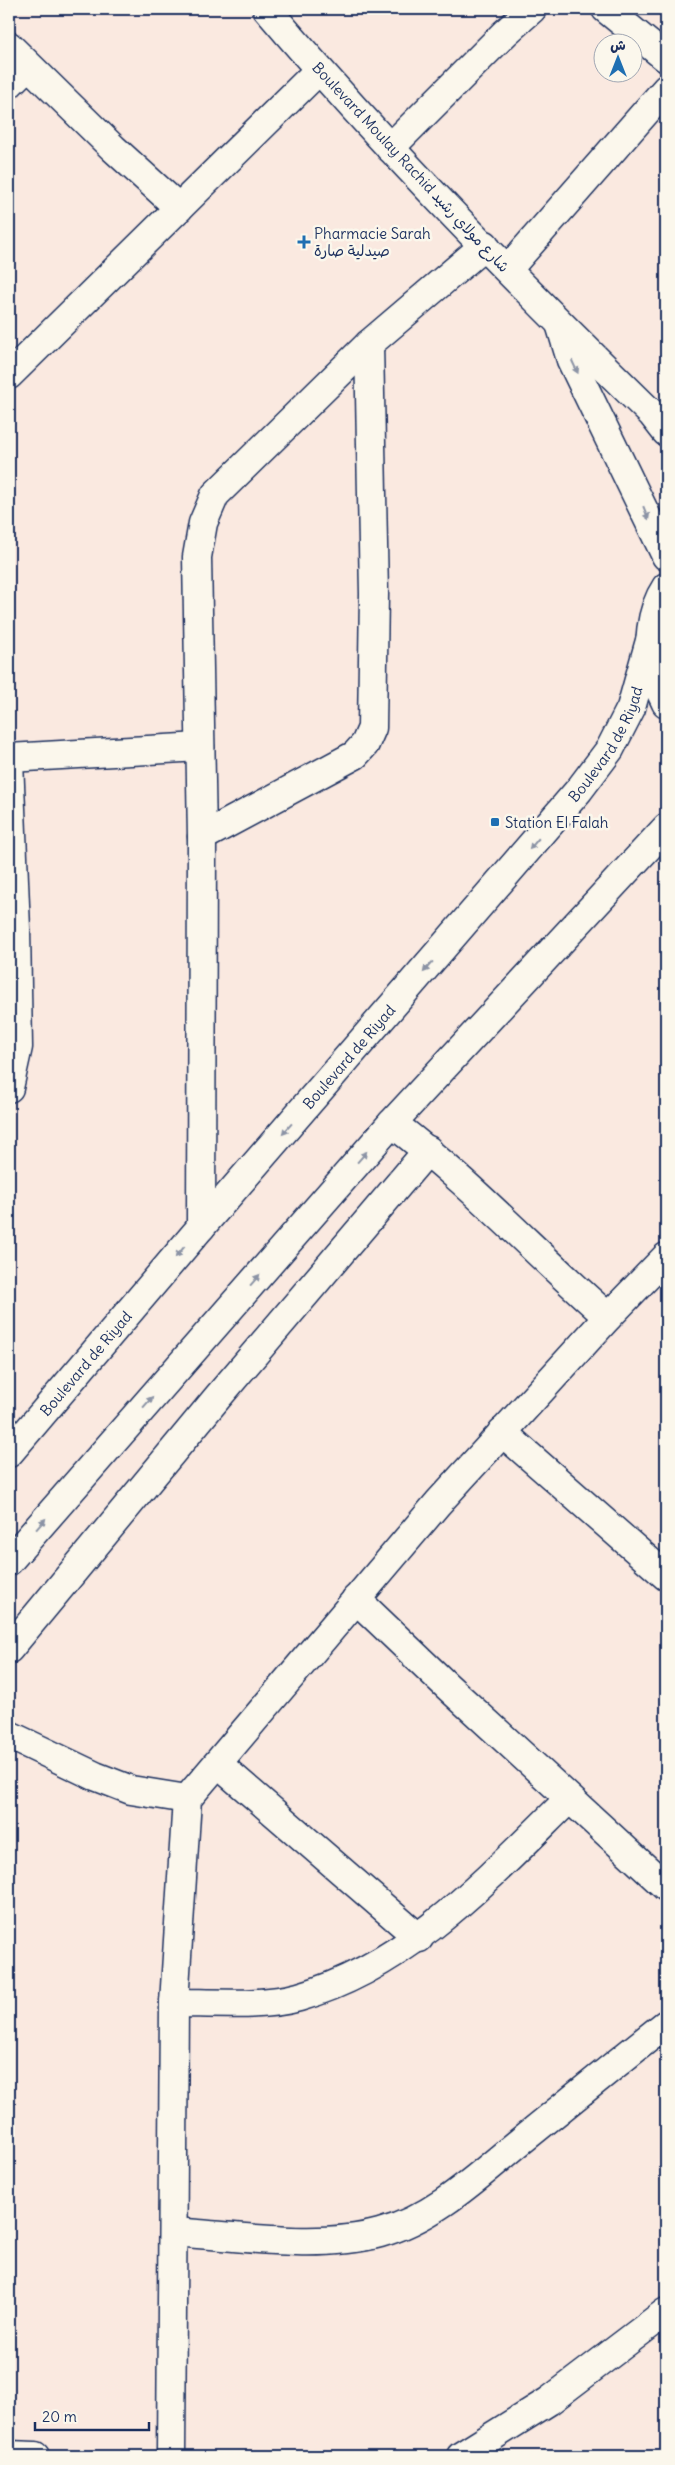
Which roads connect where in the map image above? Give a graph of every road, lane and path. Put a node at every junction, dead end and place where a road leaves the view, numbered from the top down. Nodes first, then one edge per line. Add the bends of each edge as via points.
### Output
1 (267, 9) edge
2 (532, 9) edge
3 (606, 9) edge
4 (666, 58) edge
5 (15, 65) edge
6 (319, 70) junction
7 (666, 89) edge
8 (390, 148) junction
9 (179, 208) junction
10 (484, 245) junction
11 (508, 269) junction
12 (559, 321) junction
13 (369, 344) junction
14 (9, 375) edge
15 (661, 420) edge
16 (666, 556) edge
17 (666, 588) edge
18 (650, 637) junction
19 (666, 703) edge
20 (200, 747) junction
21 (9, 760) edge
22 (666, 828) edge
23 (202, 837) junction
24 (9, 1088) edge
25 (392, 1123) junction
26 (428, 1150) junction
27 (201, 1227) junction
28 (666, 1257) edge
29 (608, 1316) junction
30 (502, 1432) junction
31 (9, 1453) edge
32 (9, 1561) edge
33 (666, 1576) edge
34 (356, 1599) junction
35 (9, 1649) edge
36 (9, 1735) edge
37 (218, 1764) junction
38 (569, 1799) junction
39 (187, 1800) junction
40 (666, 1887) edge
41 (419, 1938) junction
42 (174, 2003) junction
43 (666, 2024) edge
44 (173, 2232) junction
45 (666, 2312) edge
46 (9, 2455) edge
47 (35, 2456) edge
48 (171, 2456) edge
49 (462, 2456) edge

1 - 6 street, Boulevard Moulay Rachid شارع مولاي رشيد
2 - 8 street
3 - 4 street
5 - 9 street
6 - 8 street, Boulevard Moulay Rachid شارع مولاي رشيد
6 - 9 street
7 - 11 street
8 - 10 street, Boulevard Moulay Rachid شارع مولاي رشيد
9 - 14 street
10 - 11 street, Boulevard Moulay Rachid شارع مولاي رشيد
10 - 13 street
11 - 12 street, Boulevard Moulay Rachid شارع مولاي رشيد
12 - 15 street, Boulevard Moulay Rachid شارع مولاي رشيد
12 -> 16 street, Boulevard Moulay Rachid شارع مولاي رشيد via 571,360
13 - 20 street via 215,495 202,523 197,557
13 - 23 street via 374,594 372,728 365,744 355,755
17 - 18 street via 654,614
18 - 19 street via 654,675
18 -> 27 street, Boulevard de Riyad via 631,708 610,749 579,790
20 - 21 street
20 - 23 street
21 - 24 street via 18,1047
22 - 25 street
23 - 27 street
25 - 26 street
32 -> 25 street
26 - 29 street via 562,1277
26 - 35 street
27 -> 31 street, Boulevard de Riyad
28 - 29 street
29 - 30 street
30 - 33 street
30 - 34 street
34 - 37 street
34 - 38 street
36 - 39 street via 131,1790
37 - 39 street
37 - 41 street
38 - 40 street
38 - 41 street via 490,1876
39 - 42 street
41 - 42 street via 345,1980 298,1997 242,2004
42 - 44 street
43 - 44 street via 455,2194 408,2222 381,2233 345,2240
44 - 48 street
45 - 49 street via 549,2401
46 - 47 street

